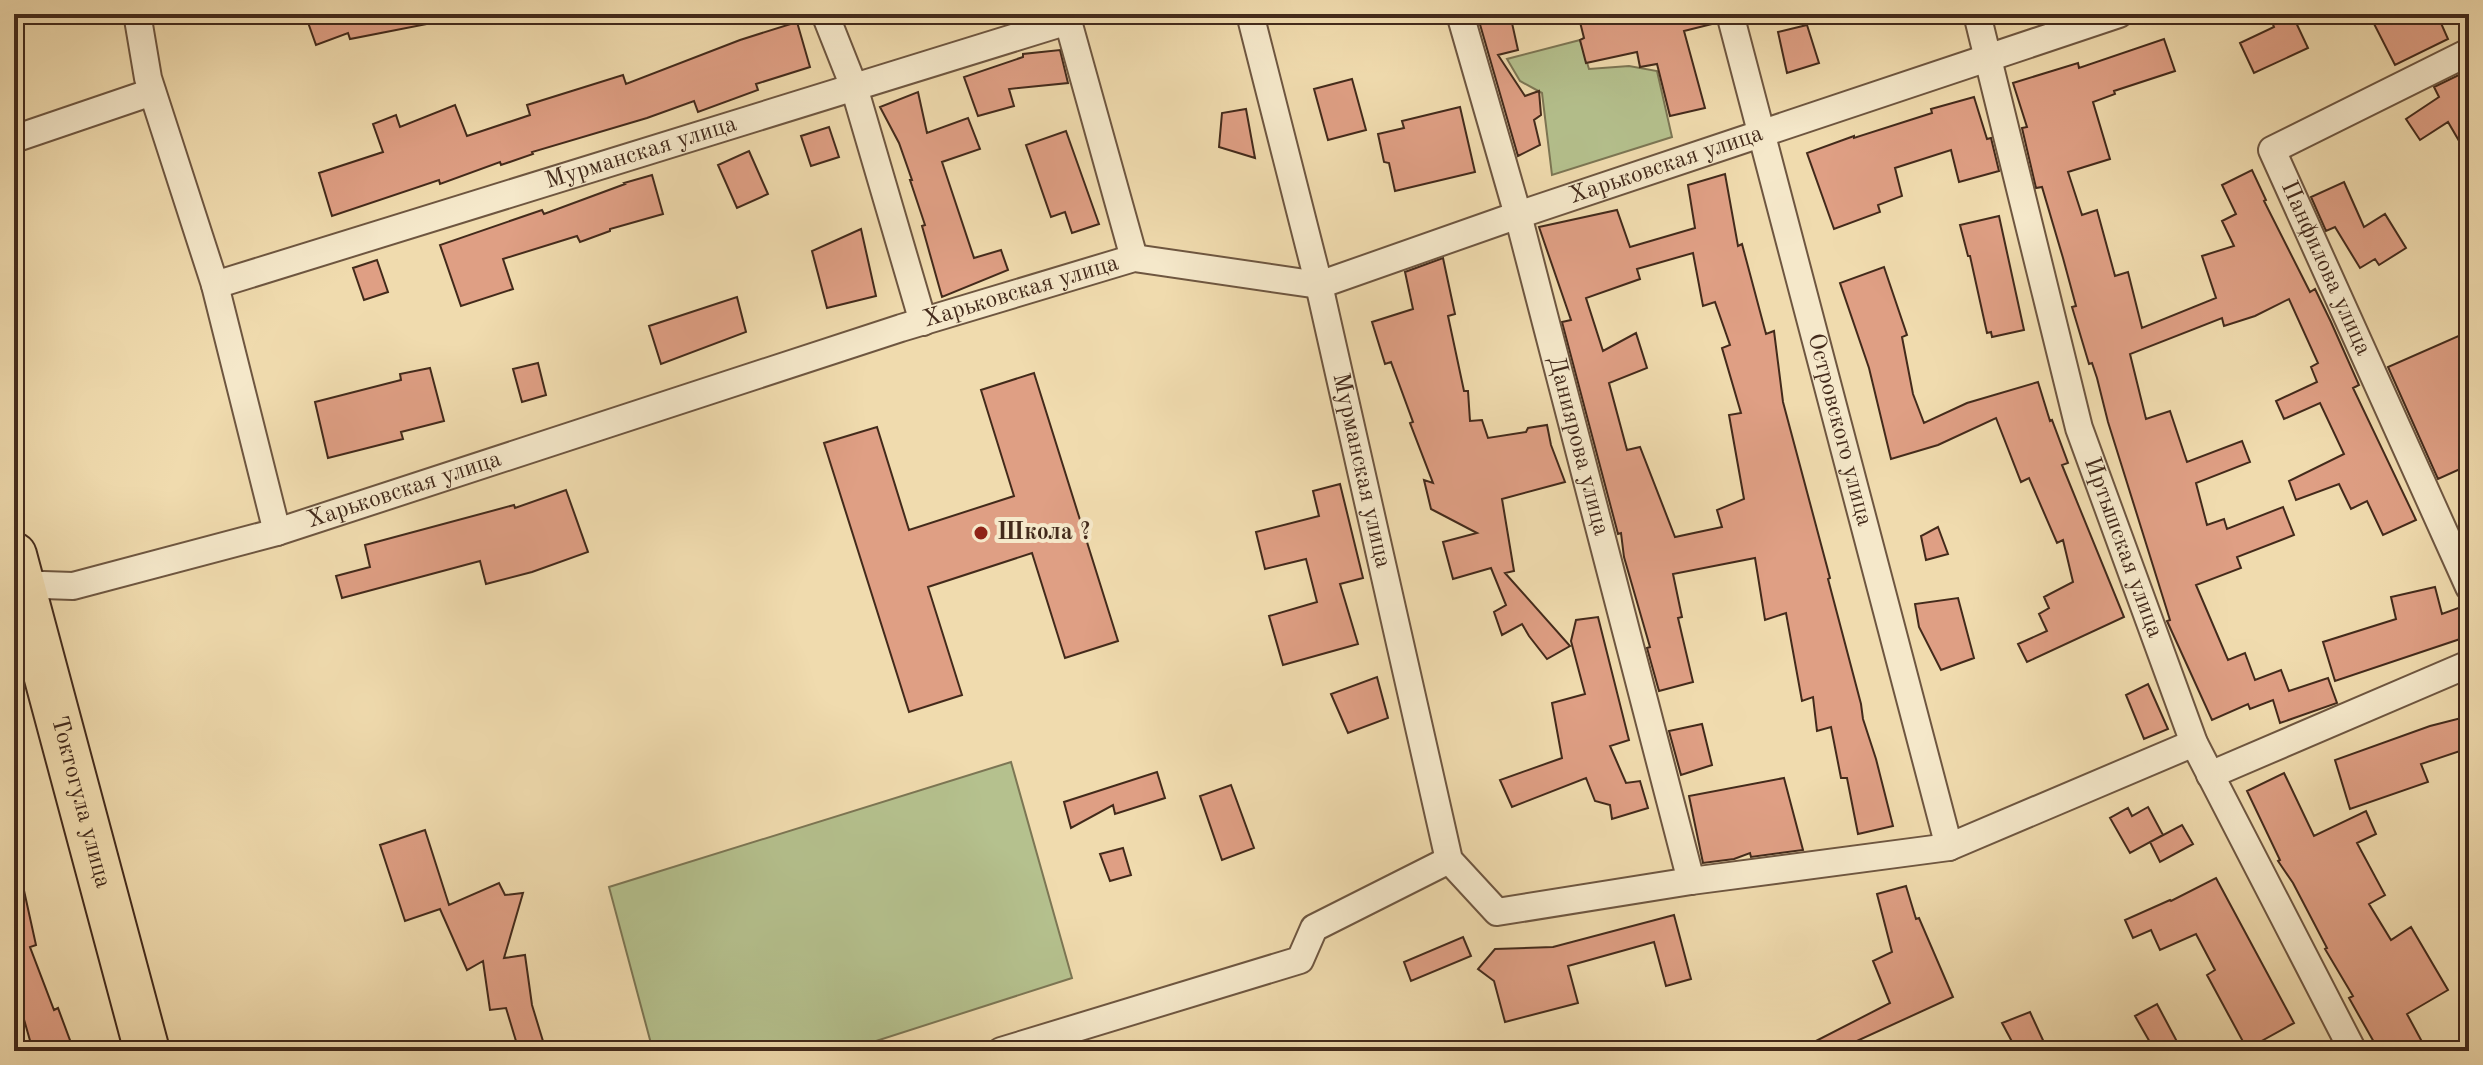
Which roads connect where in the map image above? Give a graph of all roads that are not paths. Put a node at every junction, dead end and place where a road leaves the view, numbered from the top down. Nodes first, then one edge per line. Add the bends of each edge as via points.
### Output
1 (142, 14) edge
2 (825, 14) edge
3 (1250, 14) edge
4 (1460, 14) edge
5 (1730, 14) edge
6 (1977, 14) edge
7 (2119, 14) edge
8 (1067, 17) edge
9 (2469, 52) edge
10 (1988, 58) junction
11 (854, 87) junction
12 (152, 92) junction
13 (1761, 134) junction
14 (14, 139) edge
15 (1518, 215) junction
16 (1134, 258) junction
17 (215, 285) junction
18 (1319, 285) junction
19 (923, 322) junction
20 (277, 532) junction
21 (17, 574) edge
22 (2469, 587) edge
23 (2469, 664) edge
24 (2194, 743) junction
25 (2210, 775) junction
26 (1949, 847) junction
27 (1449, 860) junction
28 (1691, 881) junction
29 (1018, 1049) edge
30 (147, 1051) edge
31 (2353, 1051) edge

1 - 12 street via 138,19
2 - 11 street
3 - 18 street, Мурманская улица
4 - 15 street, Даниярова улица
5 - 13 street, Островского улица
6 - 10 street, Иртышская улица
7 - 10 street, Харьковская улица
8 - 11 street, Мурманская улица
8 - 16 street, Мурманская улица
9 - 22 street, Панфилова улица via 2272,150
10 - 13 street, Харьковская улица
10 - 24 street, Иртышская улица via 2079,428
11 - 17 street, Мурманская улица
11 - 19 street
12 - 14 street
12 - 17 street
13 - 15 street, Харьковская улица
13 - 26 street, Островского улица
15 - 18 street, Харьковская улица
15 - 28 street, Даниярова улица
16 - 18 street, Харьковская улица
16 - 19 street, Харьковская улица
17 - 20 street
18 - 27 street, Мурманская улица
19 - 20 street, Харьковская улица
20 - 21 street, Харьковская улица via 73,586
21 - 30 highway, Токтогула улица
23 - 25 street
24 - 25 street, Иртышская улица
24 - 26 street
25 - 31 street, Иртышская улица
26 - 28 street
27 - 28 street, Мурманская улица via 1497,912
27 - 29 street via 1314,928 1300,960

